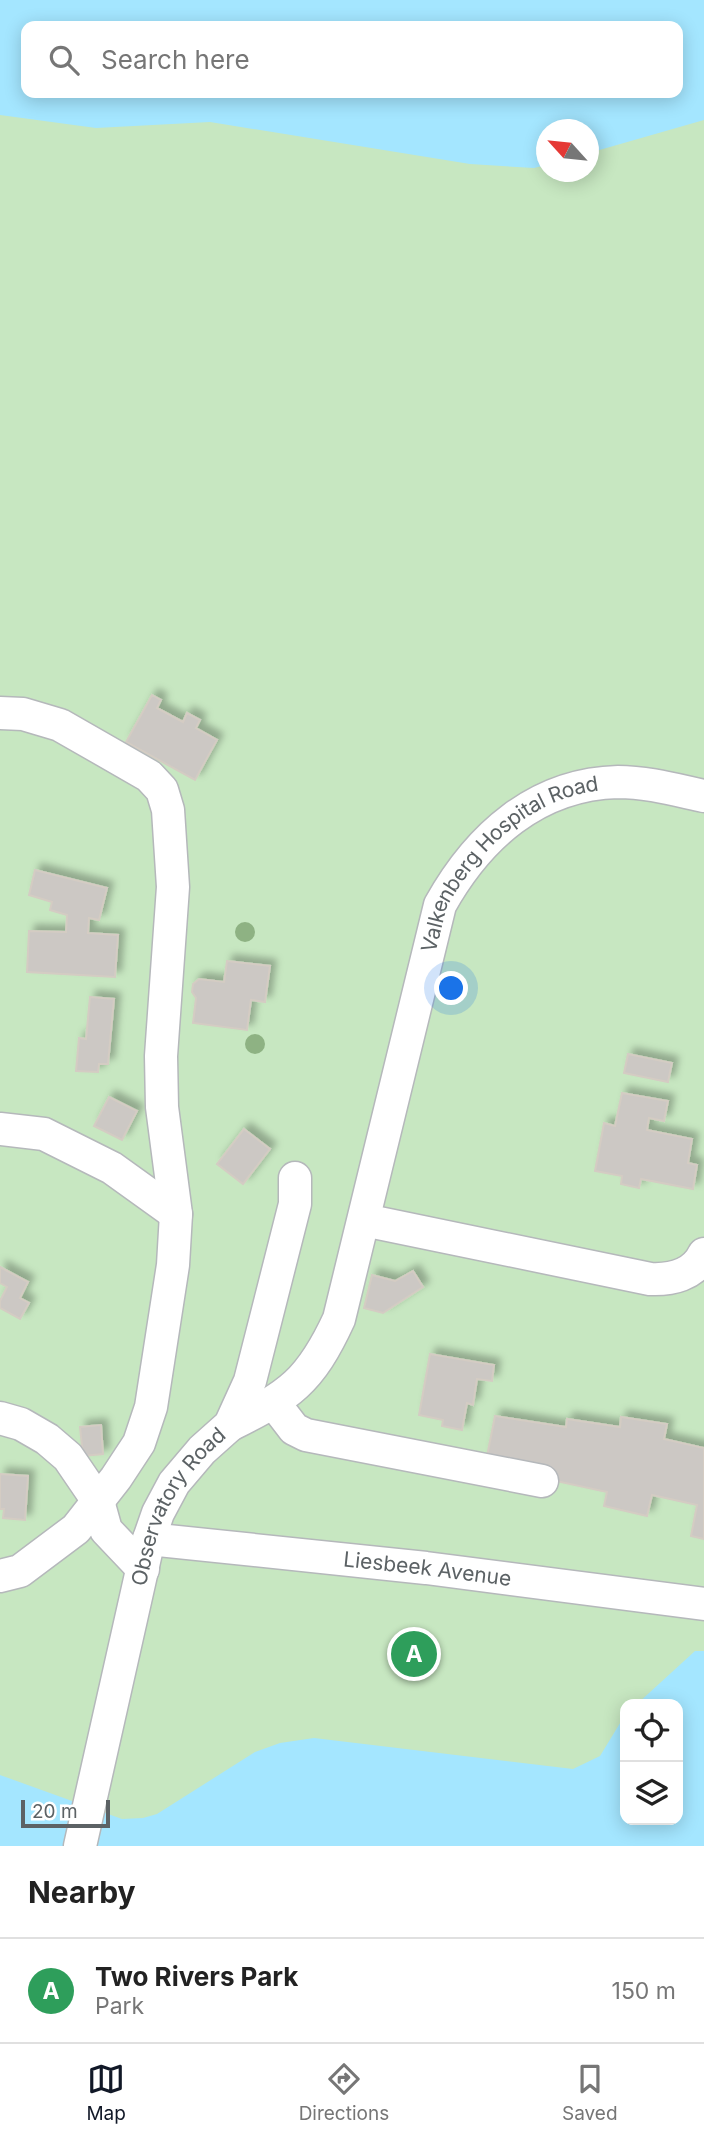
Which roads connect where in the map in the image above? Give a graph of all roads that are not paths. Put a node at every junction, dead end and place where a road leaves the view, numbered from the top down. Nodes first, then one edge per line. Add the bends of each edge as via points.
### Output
1 (0, 713) edge
2 (704, 796) edge
3 (0, 1129) edge
4 (295, 1178) dead end
5 (176, 1214) junction
6 (364, 1220) junction
7 (704, 1254) edge
8 (274, 1403) junction
9 (0, 1418) edge
10 (230, 1425) junction
11 (542, 1481) dead end
12 (98, 1502) junction
13 (146, 1554) junction
14 (0, 1576) edge
15 (704, 1604) edge
16 (80, 1846) edge

1 - 5 street via 23,714 60,725 149,776 162,790 168,810 173,887 160,1056
2 - 6 street, Valkenberg Hospital Road via 620,782 590,785 526,809 472,856 440,905
3 - 5 street via 44,1134 112,1168
4 - 10 street, Observatory Road via 295,1204 250,1381
5 - 12 street via 173,1265 151,1407 139,1443
6 - 7 street via 650,1279 688,1272
6 - 8 street, Valkenberg Hospital Road via 339,1319 326,1347 293,1389
8 - 10 street, Valkenberg Hospital Road
8 - 11 street via 294,1429 306,1435
9 - 12 street via 47,1439 68,1458
10 - 13 street, Observatory Road via 174,1483 158,1513
12 - 13 street via 106,1530
12 - 14 street via 76,1529 20,1571
13 - 15 street, Liesbeek Avenue via 426,1568
13 - 16 street, Observatory Road

